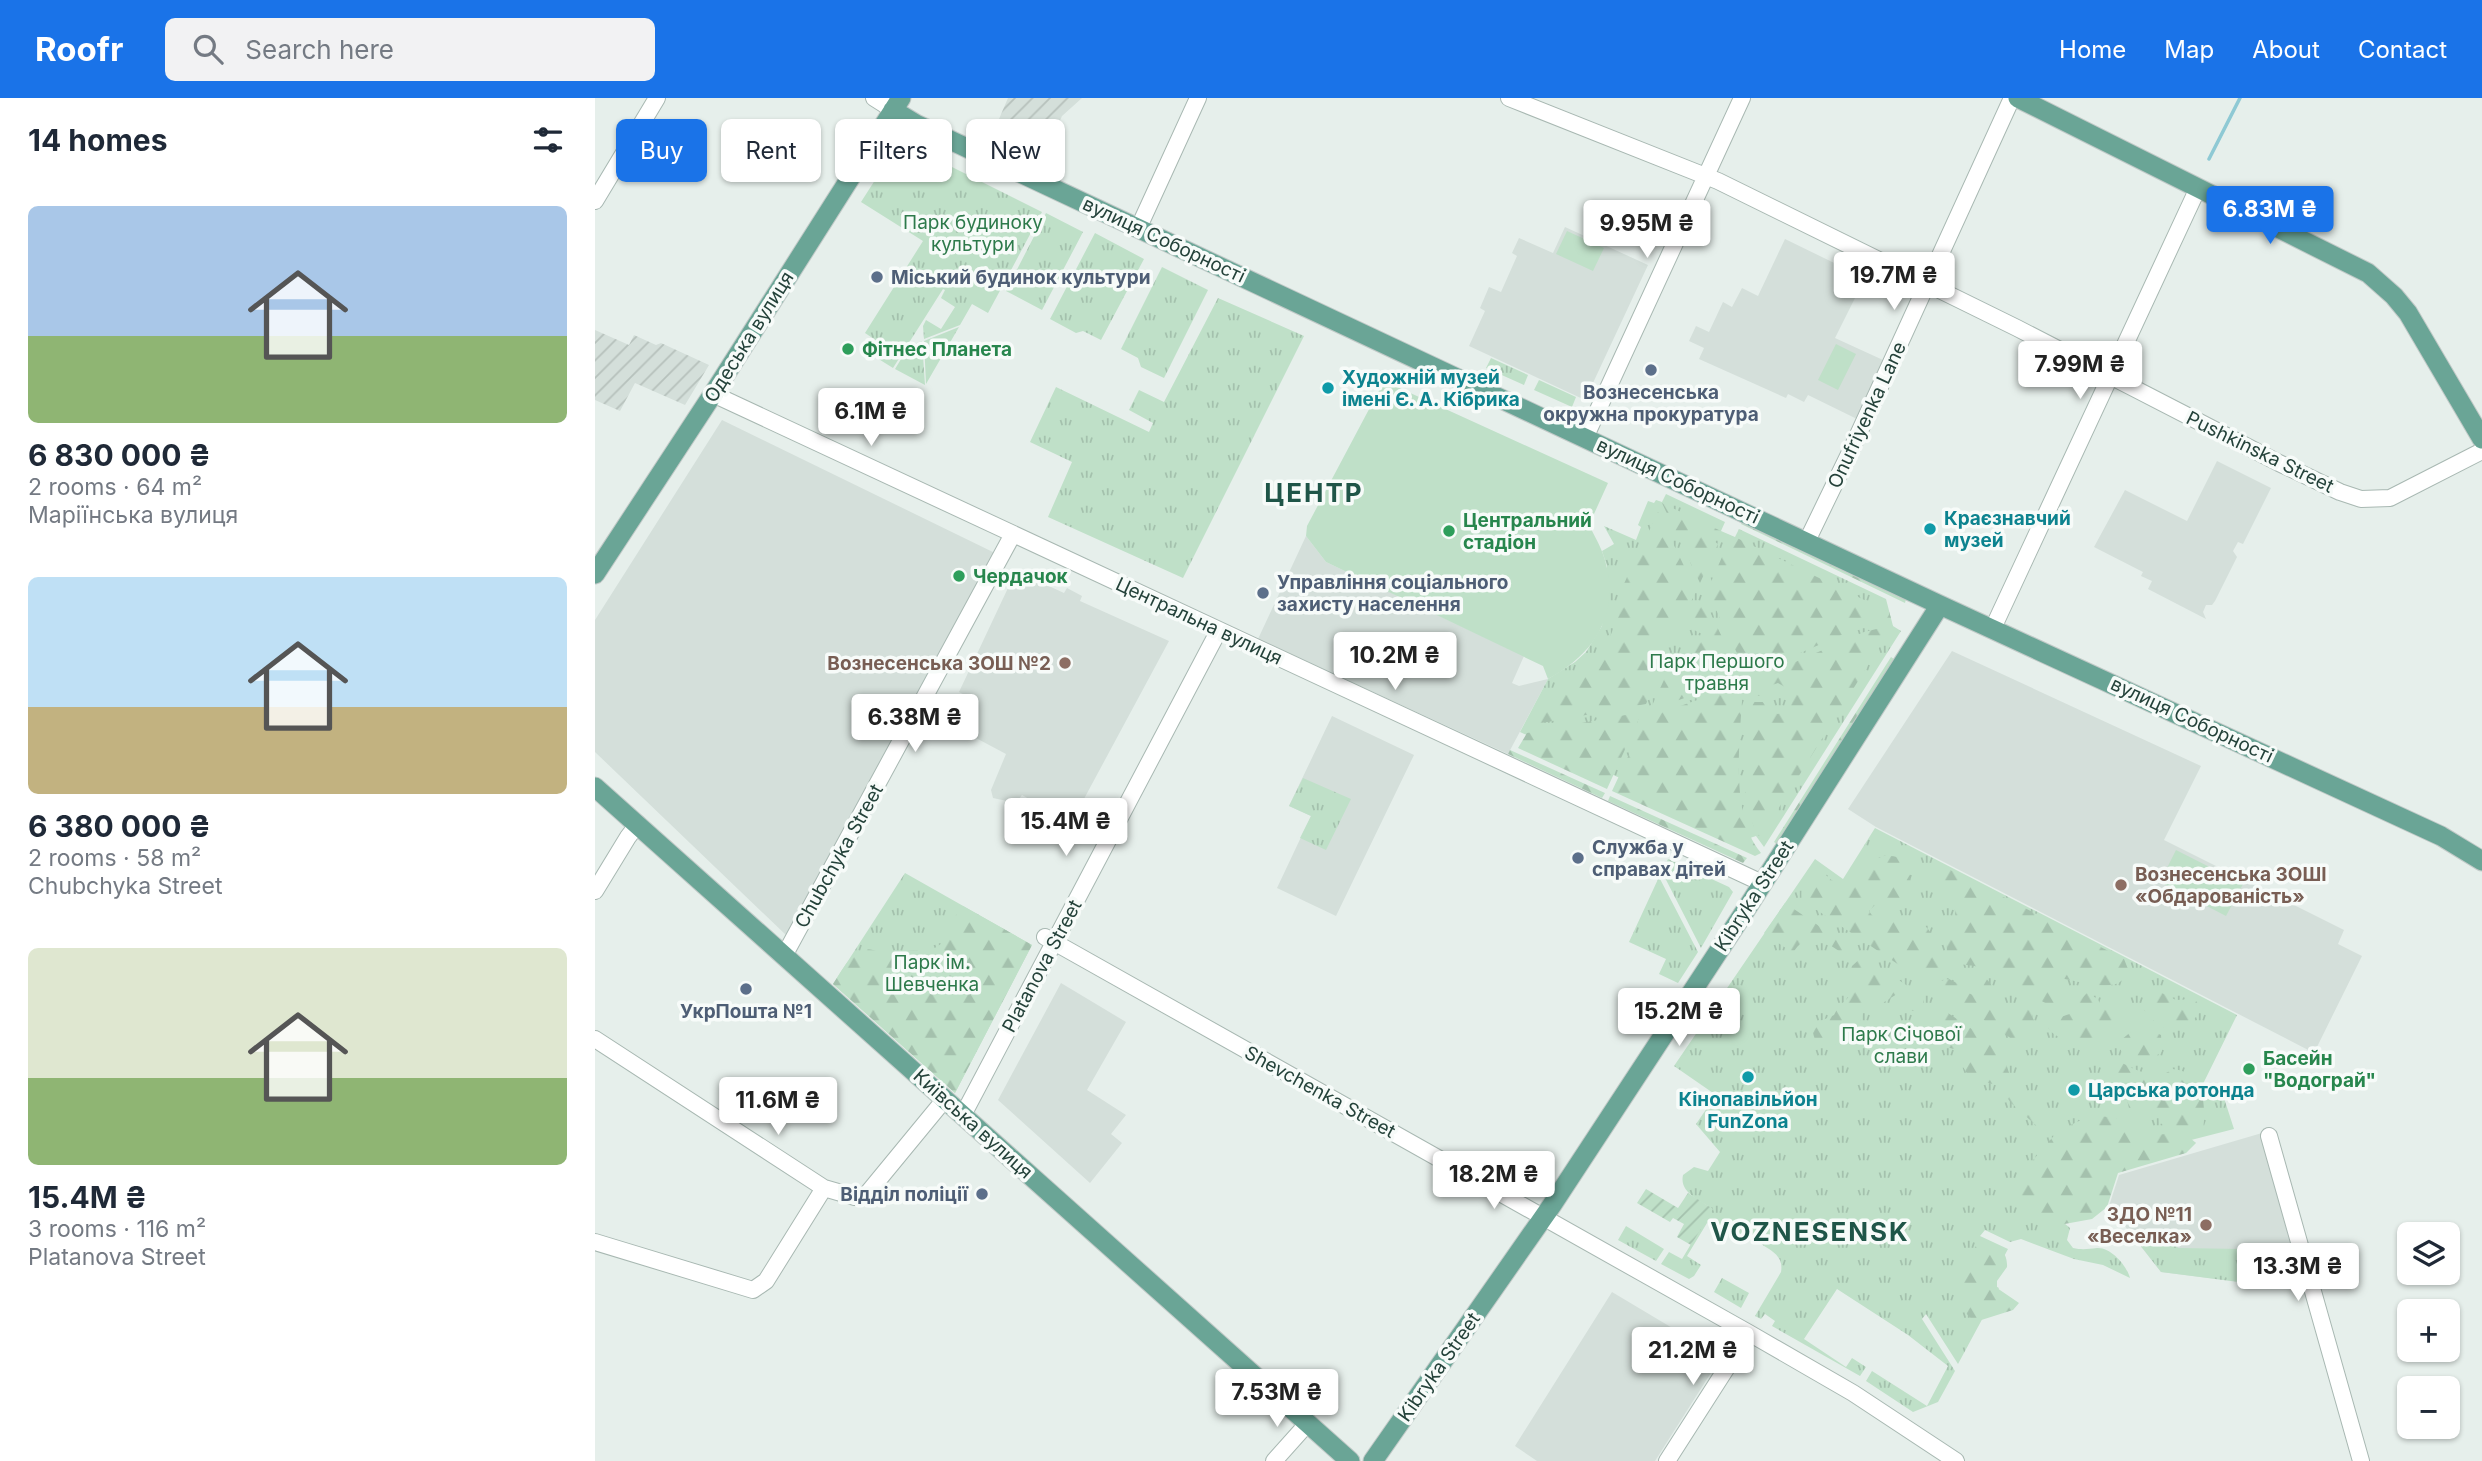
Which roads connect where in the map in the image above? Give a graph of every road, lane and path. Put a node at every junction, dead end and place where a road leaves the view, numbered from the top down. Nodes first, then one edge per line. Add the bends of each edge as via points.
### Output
1 (657, 98) edge
2 (874, 98) edge
3 (1198, 98) edge
4 (1509, 98) edge
5 (1742, 98) edge
6 (2012, 98) edge
7 (2018, 98) edge
8 (897, 104) edge
9 (1706, 178) junction
10 (2198, 188) junction
11 (595, 201) edge
12 (1138, 229) junction
13 (1927, 285) junction
14 (2111, 377) junction
15 (713, 394) junction
16 (1585, 438) junction
17 (2482, 439) edge
18 (2482, 451) edge
19 (1013, 534) junction
20 (1807, 541) junction
21 (595, 574) edge
22 (1940, 605) junction
23 (1215, 628) junction
24 (1993, 628) junction
25 (595, 787) edge
26 (638, 824) junction
27 (2482, 861) edge
28 (1762, 883) junction
29 (595, 891) edge
30 (1050, 940) junction
31 (784, 956) junction
32 (595, 1039) edge
33 (954, 1107) junction
34 (2269, 1136) dead end
35 (824, 1188) junction
36 (1543, 1217) junction
37 (595, 1242) edge
38 (1749, 1334) junction
39 (1308, 1423) junction
40 (1274, 1461) edge
41 (1350, 1461) edge
42 (1373, 1461) edge
43 (1667, 1461) edge
44 (1956, 1461) edge
45 (2361, 1461) edge

1 - 11 street
2 - 8 street, вулиця Соборності
3 - 12 street
4 - 9 street, Pushkinska Street
5 - 9 street
6 - 13 street, Onufriyenka Lane
7 - 10 main road
8 - 12 main road, вулиця Соборності via 928,130
8 - 15 main road, Одеська вулиця
9 - 13 street, Pushkinska Street
9 - 16 street
10 - 14 street
10 - 17 main road via 2352,264 2383,285 2408,313
12 - 16 main road, вулиця Соборності
13 - 14 street, Pushkinska Street
13 - 20 street, Onufriyenka Lane
14 - 18 street, Pushkinska Street via 2279,463 2361,499 2389,498
14 - 24 street
15 - 19 street, Центральна вулиця
15 - 21 main road, Одеська вулиця
16 - 20 main road, вулиця Соборності
19 - 23 street, Центральна вулиця
19 - 31 street, Chubchyka Street
20 - 22 main road, вулиця Соборності
22 - 24 main road, вулиця Соборності
22 - 28 main road, Kibryka Street
23 - 28 street, Центральна вулиця
23 - 30 street, Platanova Street
24 - 27 main road, вулиця Соборності via 2441,836
25 - 26 main road, Київська вулиця
26 - 29 street
26 - 31 main road, Київська вулиця
28 - 36 main road, Kibryka Street
30 - 33 street, Platanova Street
30 - 36 street, Shevchenka Street
31 - 33 main road, Київська вулиця
32 - 35 street
33 - 35 street, Platanova Street via 866,1195 855,1197
33 - 39 main road, Київська вулиця
34 - 45 street
35 - 37 street via 766,1281 753,1290
36 - 38 street, Shevchenka Street
36 - 42 main road, Kibryka Street
38 - 43 street
38 - 44 street, Shevchenka Street via 1853,1393
39 - 40 street
39 - 41 main road, Київська вулиця

